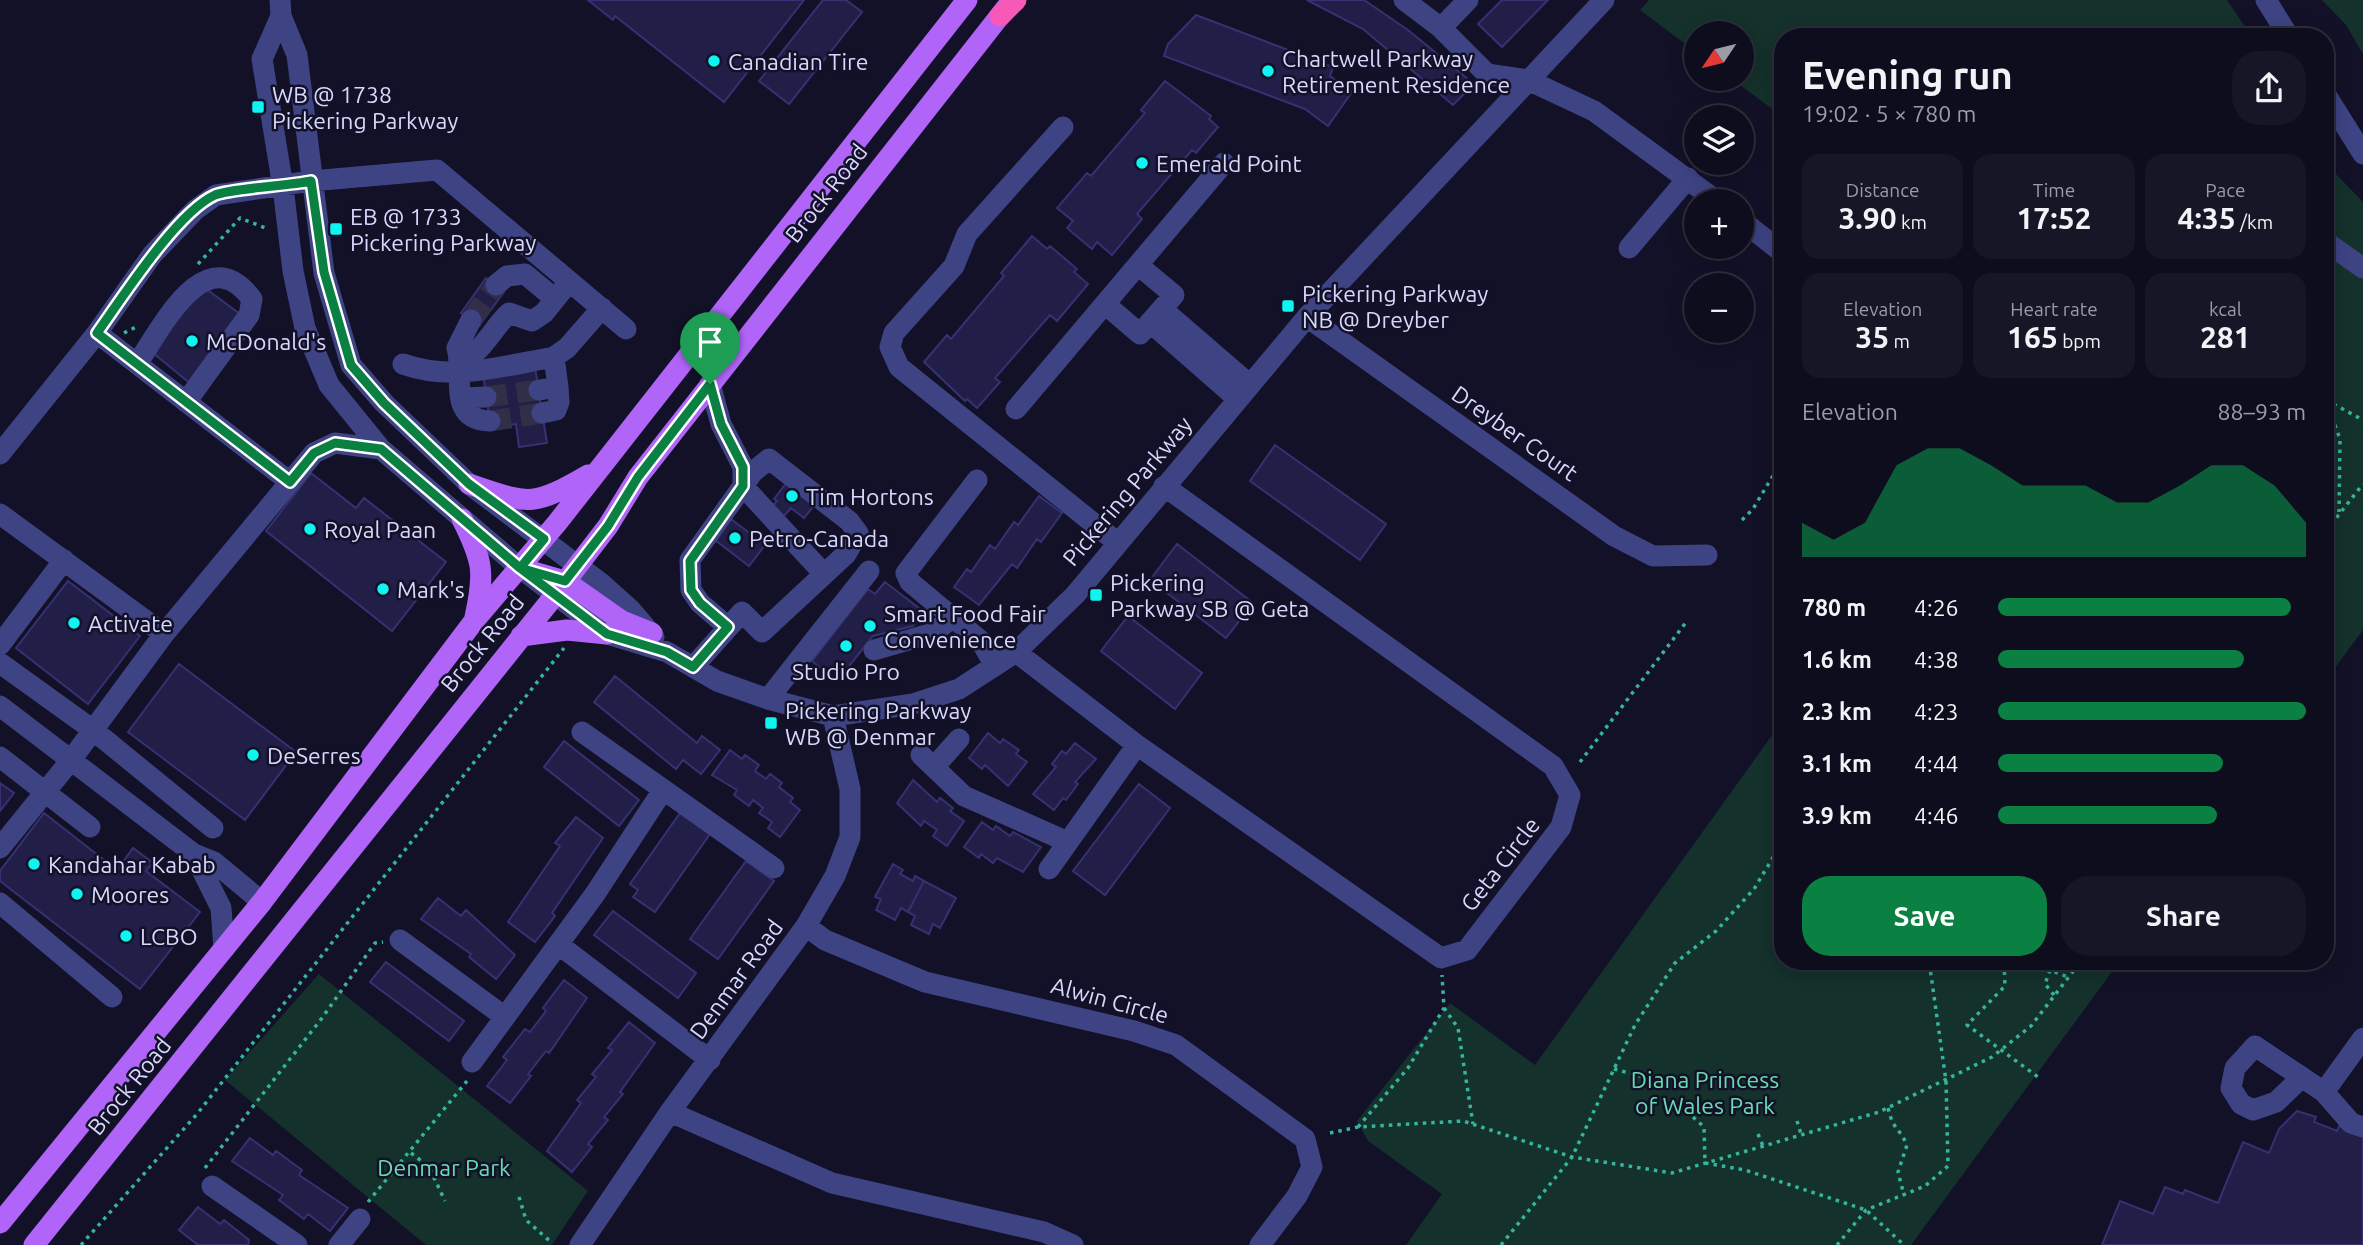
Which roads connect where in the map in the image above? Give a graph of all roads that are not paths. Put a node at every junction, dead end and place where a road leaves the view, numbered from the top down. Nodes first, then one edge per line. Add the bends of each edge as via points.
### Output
1 (967, 0) edge
2 (1404, 0) edge
3 (1468, 0) edge
4 (1604, 0) edge
5 (2266, 0) edge
6 (1010, 5) edge
7 (280, 8) edge
8 (1441, 28) junction
9 (2283, 28) edge
10 (1528, 80) junction
11 (2334, 108) edge
12 (1063, 127) dead end
13 (2363, 154) edge
14 (1224, 163) dead end
15 (1688, 178) junction
16 (311, 181) junction
17 (283, 187) junction
18 (1702, 189) edge
19 (1754, 230) edge
20 (1774, 246) edge
21 (1629, 248) dead end
22 (2334, 248) edge
23 (1138, 265) junction
24 (2363, 268) edge
25 (569, 282) junction
26 (496, 285) tunnel mouth
27 (555, 299) junction
28 (1105, 304) junction
29 (602, 308) junction
30 (1156, 315) junction
31 (1307, 317) junction
32 (471, 320) tunnel mouth
33 (626, 329) dead end
34 (97, 333) junction
35 (554, 357) junction
36 (137, 364) junction
37 (403, 364) dead end
38 (459, 368) junction
39 (710, 384) junction
40 (1244, 392) junction
41 (486, 397) tunnel mouth
42 (461, 398) junction
43 (186, 402) junction
44 (1016, 409) dead end
45 (542, 413) dead end
46 (490, 421) tunnel mouth
47 (381, 449) junction
48 (0, 454) edge
49 (595, 470) junction
50 (977, 480) dead end
51 (290, 482) junction
52 (469, 484) junction
53 (743, 486) junction
54 (1164, 486) junction
55 (0, 514) edge
56 (462, 519) junction
57 (544, 539) junction
58 (1118, 543) junction
59 (1707, 555) dead end
60 (64, 560) junction
61 (520, 568) junction
62 (869, 570) dead end
63 (824, 574) junction
64 (566, 581) junction
65 (953, 617) junction
66 (474, 621) junction
67 (728, 627) junction
68 (652, 633) joint
69 (164, 634) junction
70 (607, 634) junction
71 (521, 636) junction
72 (0, 645) edge
73 (874, 650) dead end
74 (667, 652) junction
75 (1016, 652) junction
76 (0, 663) edge
77 (995, 666) junction
78 (693, 667) junction
79 (768, 699) junction
80 (0, 706) edge
81 (833, 716) junction
82 (93, 730) junction
83 (582, 732) dead end
84 (960, 739) dead end
85 (1137, 745) junction
86 (0, 757) edge
87 (71, 760) junction
88 (663, 790) junction
89 (46, 791) junction
90 (90, 827) dead end
91 (213, 828) dead end
92 (1068, 842) junction
93 (0, 848) edge
94 (194, 854) junction
95 (774, 868) dead end
96 (1049, 869) dead end
97 (262, 902) junction
98 (0, 903) edge
99 (806, 926) junction
100 (290, 927) junction
101 (400, 940) road end
102 (558, 944) junction
103 (224, 949) junction
104 (112, 997) dead end
105 (505, 1017) junction
106 (2363, 1038) edge
107 (710, 1060) junction
108 (472, 1062) road end
109 (2354, 1067) edge
110 (2302, 1077) dead end
111 (2325, 1092) junction
112 (670, 1112) junction
113 (2363, 1127) edge
114 (212, 1186) road end
115 (360, 1220) road end
116 (0, 1223) edge
117 (34, 1245) edge
118 (297, 1245) edge
119 (339, 1245) edge
120 (580, 1245) edge
121 (1073, 1245) edge
122 (1260, 1245) edge

1 - 49 main road, Brock Road
2 - 8 street
3 - 8 street
4 - 10 street, Pickering Parkway
5 - 9 street
6 - 39 main road, Brock Road
7 - 16 street, Pickering Parkway via 298,55
7 - 17 street, Pickering Parkway via 262,59
8 - 10 street via 1487,74
10 - 15 street via 1594,111
10 - 31 street, Pickering Parkway
11 - 13 street
12 - 58 street via 967,234 954,266 894,333 890,347 899,367
14 - 23 street
15 - 18 street
15 - 21 street
16 - 17 street
16 - 25 street via 437,170
16 - 52 street, Pickering Parkway via 324,272 351,365
17 - 34 street via 216,195 195,210 152,256
17 - 47 street, Pickering Parkway via 305,328 329,385
19 - 20 street
22 - 24 street
23 - 28 street
23 - 30 street via 1174,295
25 - 27 street
25 - 29 street
26 - 27 street via 507,276 526,274
27 - 38 street via 533,321 509,313 475,356
28 - 30 street via 1140,334
28 - 44 street
29 - 33 street
29 - 35 street
30 - 40 street
31 - 40 street, Pickering Parkway
31 - 59 street, Dreyber Court via 1614,536 1653,556
32 - 38 street via 457,348
34 - 36 street
34 - 48 street
35 - 38 street
35 - 45 street via 548,389 559,402 556,410
36 - 43 street
36 - 43 street via 194,286 226,276 245,289 253,299 250,315
37 - 38 street via 426,372
38 - 42 street
39 - 53 street via 721,424 743,467
39 - 64 main road, Brock Road
40 - 54 street, Pickering Parkway
41 - 42 street
42 - 46 street via 466,414 475,421
43 - 51 street
47 - 51 street via 335,443 314,453
47 - 56 street, Pickering Parkway
49 - 52 main road via 549,498 520,501
49 - 57 main road, Brock Road
50 - 65 street via 906,573 910,582
51 - 69 street
52 - 57 street, Pickering Parkway
53 - 63 street
53 - 63 street via 769,458 849,520 858,533 846,554
53 - 67 street via 690,561 691,590
54 - 58 street, Pickering Parkway
54 - 85 street, Geta Circle via 1553,766 1570,795 1561,827 1466,950 1441,958
55 - 60 street
56 - 61 street, Pickering Parkway
56 - 66 main road via 479,554 482,582
57 - 61 main road, Brock Road
57 - 64 street, Pickering Parkway
58 - 75 street, Pickering Parkway via 1075,595
60 - 69 street
60 - 72 street
61 - 64 street, Pickering Parkway
61 - 66 main road, Brock Road
62 - 79 street
63 - 67 street via 762,632 742,612
64 - 68 main road via 622,621
64 - 70 street, Pickering Parkway
64 - 71 main road, Brock Road
65 - 73 street via 933,633
65 - 77 street via 981,641
66 - 97 main road, Brock Road
67 - 78 street
68 - 74 street, Pickering Parkway
69 - 82 street
70 - 71 main road via 567,630
70 - 74 street, Pickering Parkway
71 - 100 main road, Brock Road
74 - 78 street, Pickering Parkway
75 - 77 street, Pickering Parkway
75 - 85 street
76 - 82 street
77 - 81 street, Pickering Parkway via 959,689 913,704
78 - 79 street, Pickering Parkway
79 - 81 street, Pickering Parkway
80 - 87 street
81 - 99 street, Denmar Road via 849,789 850,837 835,876
82 - 87 street
82 - 91 street
83 - 88 street
84 - 92 street via 928,761 964,796
85 - 92 street
86 - 89 street
87 - 89 street
87 - 94 street
88 - 95 street
88 - 102 street
89 - 90 street
89 - 93 street
92 - 96 street
94 - 97 street via 214,862
94 - 103 street via 221,908
97 - 100 main road
97 - 103 main road, Brock Road
98 - 104 street
99 - 107 street, Denmar Road
99 - 122 street, Alwin Circle via 825,940 926,982 1135,1031 1176,1045 1306,1139 1312,1167 1297,1196
100 - 117 main road, Brock Road
101 - 105 street
102 - 105 street
102 - 107 street
103 - 116 main road, Brock Road
105 - 108 street
106 - 109 street
107 - 112 street, Denmar Road
109 - 111 street
110 - 111 street
111 - 113 street via 2351,1123
112 - 120 street, Denmar Road
112 - 121 street via 832,1183 1044,1232
114 - 118 street
115 - 119 street

